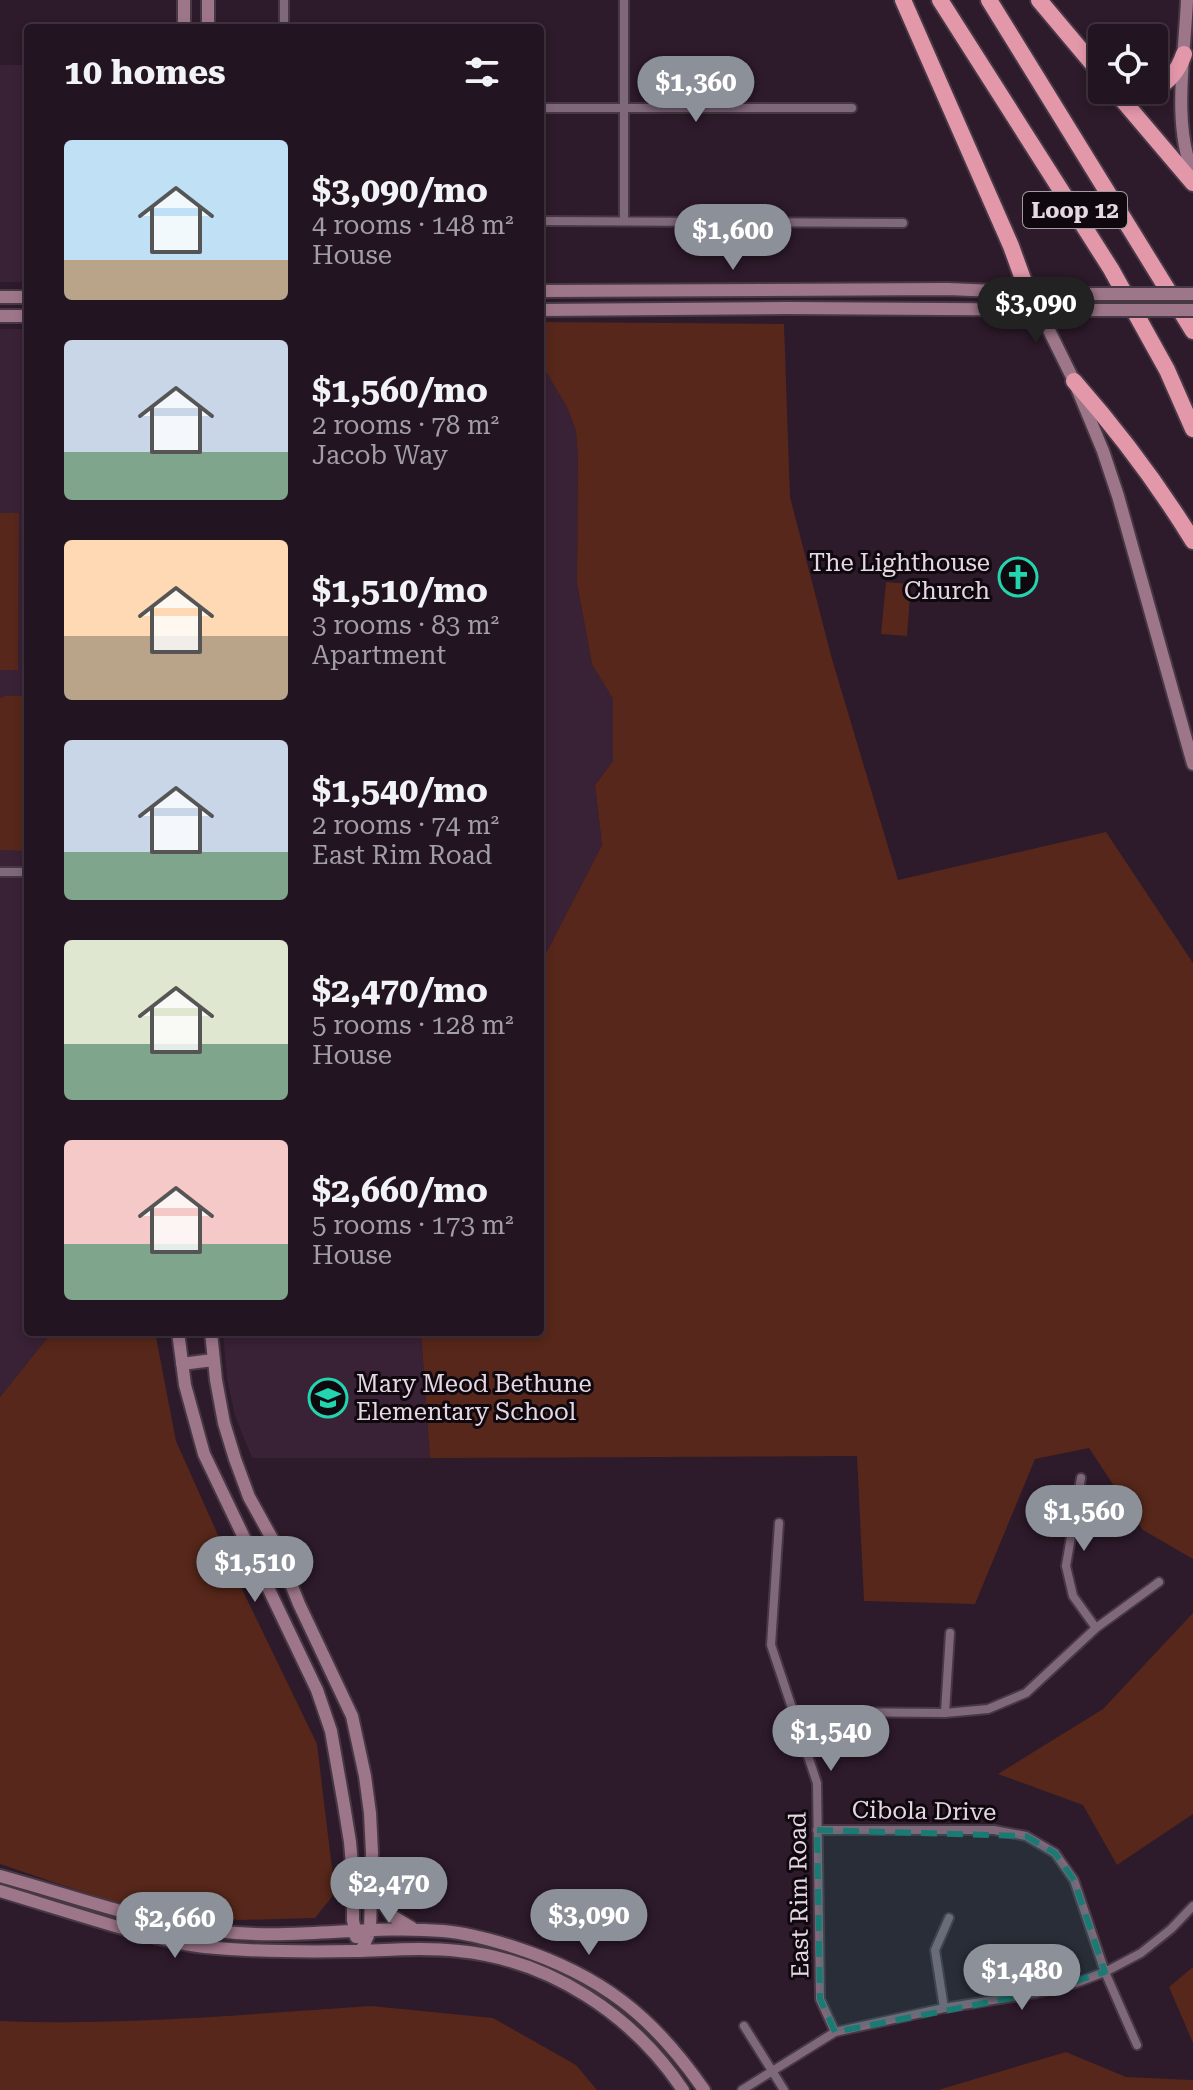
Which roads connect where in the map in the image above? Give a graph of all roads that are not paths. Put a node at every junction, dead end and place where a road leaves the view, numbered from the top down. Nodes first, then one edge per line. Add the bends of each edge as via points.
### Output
1 (184, 0) edge
2 (208, 0) edge
3 (284, 0) edge
4 (624, 0) edge
5 (903, 0) edge
6 (940, 0) edge
7 (989, 0) edge
8 (1039, 0) edge
9 (1187, 0) edge
10 (184, 24) edge
11 (208, 24) edge
12 (284, 24) edge
13 (1184, 54) junction
14 (1088, 58) edge
15 (1168, 81) edge
16 (1126, 104) edge
17 (544, 108) edge
18 (624, 108) junction
19 (852, 108) dead end
20 (1193, 173) edge
21 (1193, 183) edge
22 (544, 221) edge
23 (624, 221) junction
24 (903, 223) dead end
25 (787, 289) junction
26 (896, 289) junction
27 (544, 291) edge
28 (1028, 293) junction
29 (1193, 294) edge
30 (2, 297) edge
31 (24, 297) edge
32 (786, 308) junction
33 (894, 309) junction
34 (544, 310) edge
35 (1039, 310) junction
36 (1193, 310) edge
37 (2, 316) edge
38 (24, 316) edge
39 (1193, 331) edge
40 (1074, 381) junction
41 (1193, 429) edge
42 (1193, 541) edge
43 (1193, 764) edge
44 (0, 872) edge
45 (24, 872) edge
46 (178, 1336) edge
47 (211, 1336) edge
48 (213, 1360) junction
49 (182, 1364) junction
50 (1081, 1478) dead end
51 (779, 1523) dead end
52 (275, 1544) junction
53 (253, 1555) junction
54 (1159, 1582) dead end
55 (1096, 1628) junction
56 (950, 1633) dead end
57 (945, 1713) junction
58 (796, 1719) junction
59 (357, 1737) junction
60 (334, 1744) junction
61 (817, 1830) junction
62 (0, 1876) edge
63 (373, 1889) junction
64 (0, 1891) edge
65 (1193, 1906) edge
66 (949, 1918) dead end
67 (415, 1930) junction
68 (370, 1931) junction
69 (355, 1932) junction
70 (295, 1933) junction
71 (361, 1951) junction
72 (295, 1952) junction
73 (1105, 1972) junction
74 (944, 2008) junction
75 (744, 2026) dead end
76 (835, 2032) junction
77 (1137, 2045) dead end
78 (772, 2071) junction
79 (683, 2090) edge
80 (704, 2090) edge
81 (742, 2090) edge
82 (784, 2090) edge

1 - 10 main road
2 - 11 main road
3 - 12 street
4 - 18 street
5 - 28 highway
6 - 41 highway, Loop 12 via 1111,269
7 - 39 highway, Loop 12
8 - 14 highway
9 - 13 main road
13 - 15 highway
13 - 20 main road via 1184,146
16 - 21 highway
17 - 18 street
18 - 19 street
18 - 23 street
22 - 23 street
23 - 24 street
25 - 26 main road
25 - 27 main road
25 - 32 main road
26 - 28 main road
26 - 33 main road
28 - 29 main road, bridge
28 - 35 main road
30 - 31 main road
30 - 37 main road
32 - 33 main road
32 - 34 main road
33 - 35 main road
35 - 36 main road, bridge
35 - 40 main road
37 - 38 main road
40 - 42 highway via 1108,419
40 - 43 main road via 1118,496
44 - 45 street
46 - 49 main road
47 - 48 main road
48 - 49 main road
48 - 52 main road via 235,1459
49 - 53 main road via 204,1454
50 - 55 street via 1066,1566 1073,1596
51 - 58 street, East Rim Road via 771,1645
52 - 53 main road
52 - 59 main road
53 - 60 main road via 317,1690
54 - 55 street
55 - 57 street via 1026,1693 988,1709
56 - 57 street
57 - 58 street via 829,1712
58 - 61 street, East Rim Road via 817,1783
59 - 60 main road
59 - 63 main road via 370,1813
60 - 69 main road via 350,1842
61 - 73 street, Cibola Drive via 994,1830 1026,1836 1055,1853 1074,1880
61 - 76 street, East Rim Road via 820,1999
62 - 70 main road via 175,1925
63 - 67 main road via 392,1916
63 - 68 main road
64 - 72 main road via 176,1942
65 - 73 street via 1141,1953
66 - 74 street via 935,1950
67 - 68 main road
67 - 80 main road via 478,1937 576,1971 615,1994 659,2032
68 - 69 main road
68 - 71 main road
69 - 70 main road
69 - 71 main road
70 - 72 main road
71 - 72 main road
71 - 79 main road via 461,1951 549,1975 618,2017
73 - 74 street via 1037,1993
73 - 77 street, Cibola Drive
74 - 76 street
75 - 78 street
76 - 78 street
78 - 81 street
78 - 82 street

